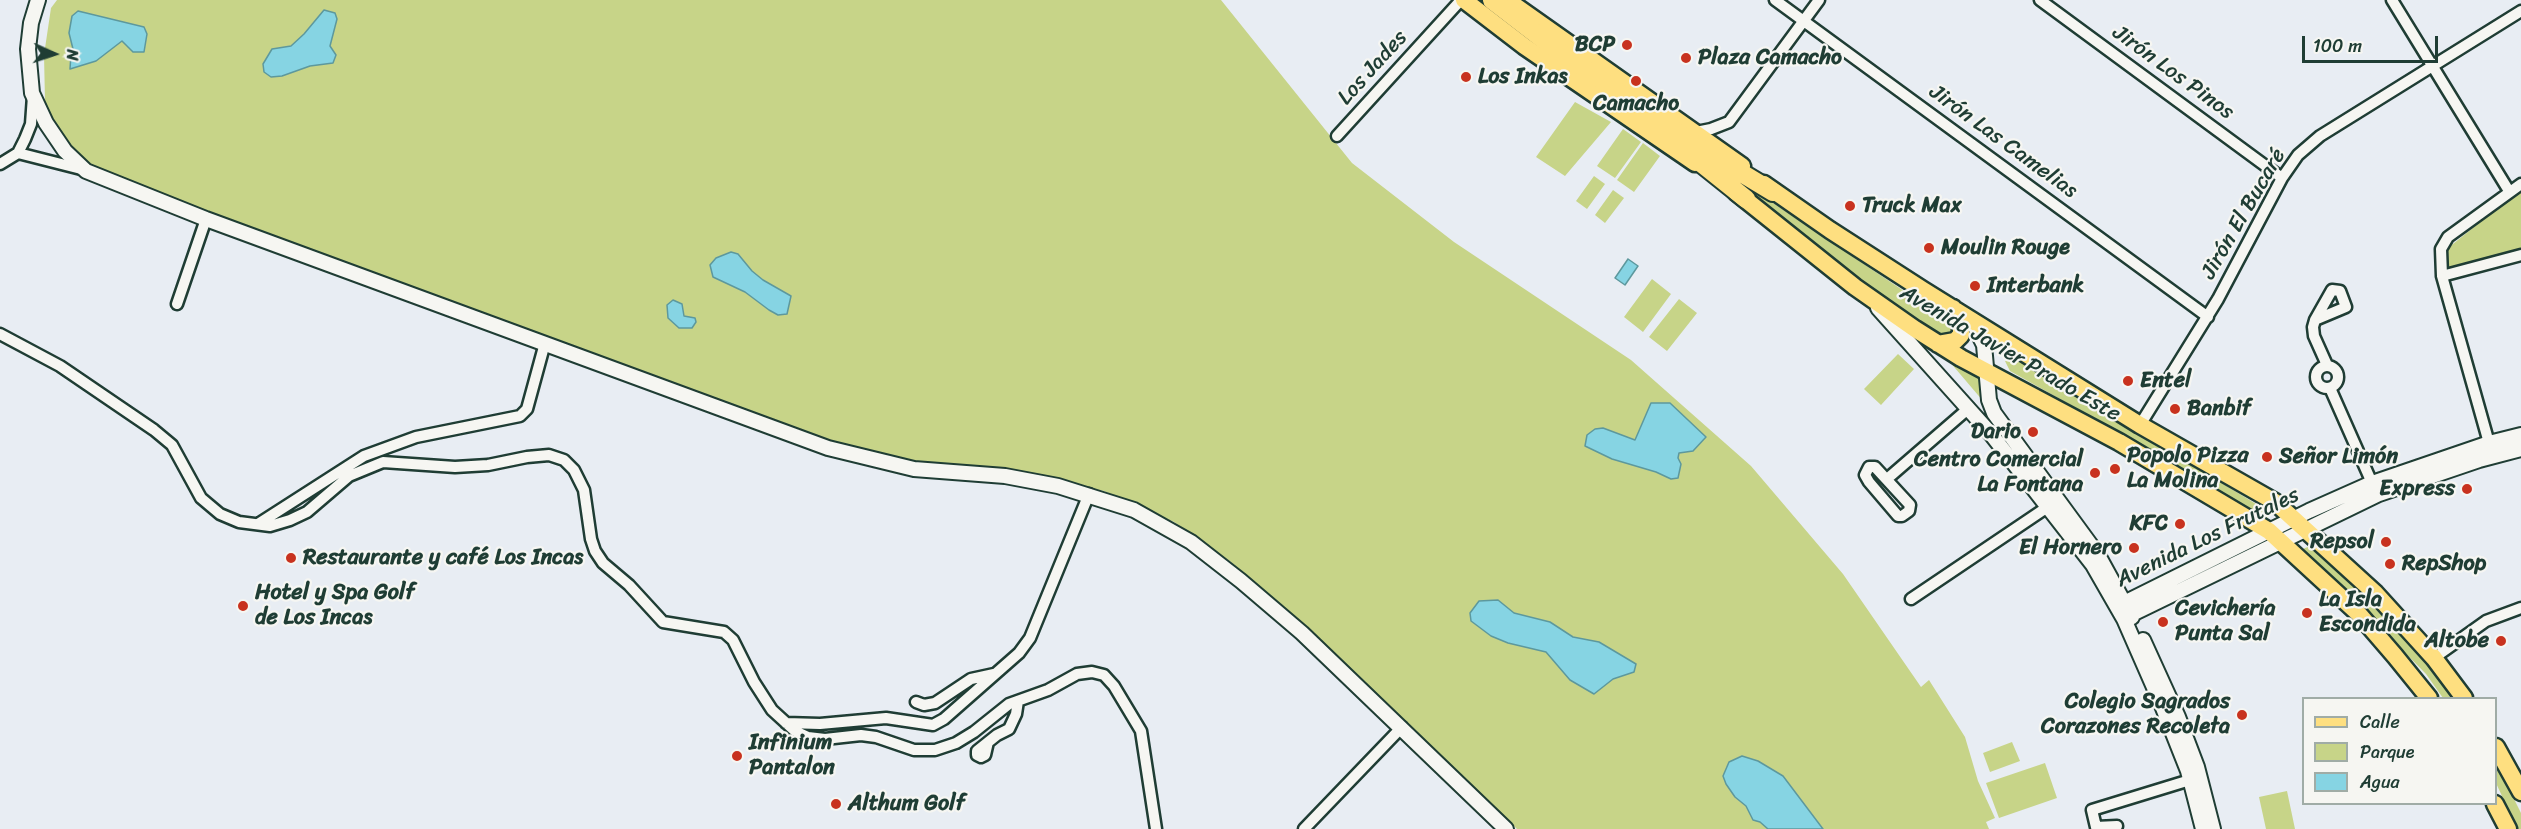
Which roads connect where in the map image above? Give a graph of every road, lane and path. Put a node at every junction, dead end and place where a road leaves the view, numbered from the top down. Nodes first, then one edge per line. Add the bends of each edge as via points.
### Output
1 (38, 0) edge
2 (1463, 0) edge
3 (1479, 0) edge
4 (1492, 0) edge
5 (1507, 0) edge
6 (1775, 0) edge
7 (1819, 0) edge
8 (2040, 0) edge
9 (2392, 0) edge
10 (2521, 11) edge
11 (1804, 20) junction
12 (1514, 23) junction
13 (2433, 66) junction
14 (32, 93) junction
15 (1696, 132) junction
16 (1337, 136) dead end
17 (18, 153) junction
18 (0, 164) edge
19 (86, 171) junction
20 (2282, 178) junction
21 (2521, 184) edge
22 (2510, 191) junction
23 (1773, 192) junction
24 (1746, 199) junction
25 (206, 219) junction
26 (2521, 255) edge
27 (2442, 276) junction
28 (1871, 299) junction
29 (177, 304) dead end
30 (1953, 308) junction
31 (2208, 316) junction
32 (1971, 319) junction
33 (2315, 320) dead end
34 (0, 334) edge
35 (545, 343) junction
36 (1938, 344) junction
37 (2326, 365) junction
38 (1988, 372) junction
39 (2330, 388) junction
40 (1969, 408) junction
41 (2140, 424) junction
42 (2521, 435) edge
43 (2485, 444) junction
44 (2521, 449) edge
45 (2479, 460) junction
46 (1887, 479) junction
47 (2372, 483) junction
48 (1089, 494) junction
49 (2049, 506) junction
50 (258, 524) junction
51 (2300, 524) junction
52 (2275, 536) junction
53 (1911, 599) dead end
54 (2521, 608) edge
55 (2124, 610) junction
56 (2434, 658) junction
57 (994, 674) junction
58 (2427, 697) edge
59 (2463, 697) edge
60 (1018, 701) junction
61 (916, 702) dead end
62 (786, 723) junction
63 (1402, 728) junction
64 (988, 742) dead end
65 (2497, 749) edge
66 (2190, 780) junction
67 (2521, 792) edge
68 (2108, 804) junction
69 (2496, 805) edge
70 (2119, 827) edge
71 (1156, 829) edge
72 (1304, 829) edge
73 (1506, 829) edge
74 (2203, 829) edge
75 (2213, 829) edge
76 (2508, 829) edge

1 - 14 main road via 28,49
2 - 16 street, Los Jades
2 - 24 main road, Avenida Javier Prado Este
3 - 12 highway
4 - 12 highway
5 - 15 main road, Avenida Javier Prado Este
6 - 11 street, Jirón Las Camelias
7 - 11 street
8 - 20 street, Jirón Los Pinos
9 - 13 street
10 - 13 street, Jirón El Bucaré
11 - 15 street via 1729,122
11 - 31 street, Jirón Las Camelias
12 - 23 highway
12 - 24 highway
13 - 20 street, Jirón El Bucaré via 2320,136 2298,155
13 - 22 street
14 - 17 street via 31,124
14 - 19 main road via 65,151
15 - 23 main road, Avenida Javier Prado Este
17 - 18 street
17 - 19 street
19 - 25 main road
20 - 31 street, Jirón El Bucaré
21 - 22 street
22 - 27 street via 2448,237 2441,249
23 - 30 main road, Avenida Javier Prado Este
24 - 28 main road, Avenida Javier Prado Este
25 - 29 street
25 - 35 main road
26 - 27 street
27 - 43 street
28 - 36 main road, Avenida Javier Prado Este
28 - 40 main road
30 - 32 main road, Avenida Javier Prado Este
30 - 36 main road via 1961,335 1955,341
31 - 41 street, Jirón El Bucaré
32 - 38 main road via 1984,345
32 - 41 main road, Avenida Javier Prado Este
33 - 37 street via 2314,336
34 - 50 street via 60,366 154,430 172,445 201,498 219,514
35 - 48 main road via 859,457 914,470 1005,476
35 - 50 street via 527,409 520,416 416,437 364,456
36 - 38 main road, Avenida Javier Prado Este
37 - 39 street via 2338,373 2338,380
37 - 39 street via 2318,370 2316,380
38 - 52 main road, Avenida Javier Prado Este via 2119,442
38 - 55 main road via 1989,400 1994,413 2098,555
39 - 47 street
40 - 46 street
40 - 49 main road
41 - 51 main road, Avenida Javier Prado Este via 2264,495
42 - 43 main road, Avenida Los Frutales
43 - 45 main road via 2473,454
43 - 47 main road, Avenida Los Frutales
44 - 45 main road, Avenida Los Frutales
45 - 51 main road, Avenida Los Frutales
46 - 46 street via 1875,467 1869,466 1865,471 1869,482 1902,516 1910,511 1910,505
47 - 51 main road, Avenida Los Frutales
48 - 57 street via 1030,638
48 - 63 main road via 1134,510 1191,542 1302,633
49 - 53 street
49 - 55 main road
50 - 62 street via 270,526 307,512 350,476 383,462 455,467 549,455 564,460 584,490 591,539 603,562 663,622 724,632 733,640 772,710
51 - 52 main road, Avenida Los Frutales
51 - 56 main road, Avenida Javier Prado Este via 2375,593
52 - 55 main road, Avenida Los Frutales
52 - 58 main road, Avenida Javier Prado Este via 2358,613
54 - 56 street via 2486,621
55 - 66 main road
55 - 75 main road via 2178,717 2197,767
56 - 59 main road, Avenida Javier Prado Este
57 - 61 street via 971,679 935,703
57 - 62 street via 933,725 886,718
60 - 62 street via 956,743 935,750 914,750 861,735 808,737
60 - 64 street via 1009,729
60 - 71 street via 1077,674 1104,675 1142,731
63 - 72 street
63 - 73 main road
65 - 67 main road
66 - 68 street
66 - 74 main road
68 - 70 street
68 - 70 street via 2092,810 2095,825
69 - 76 main road

